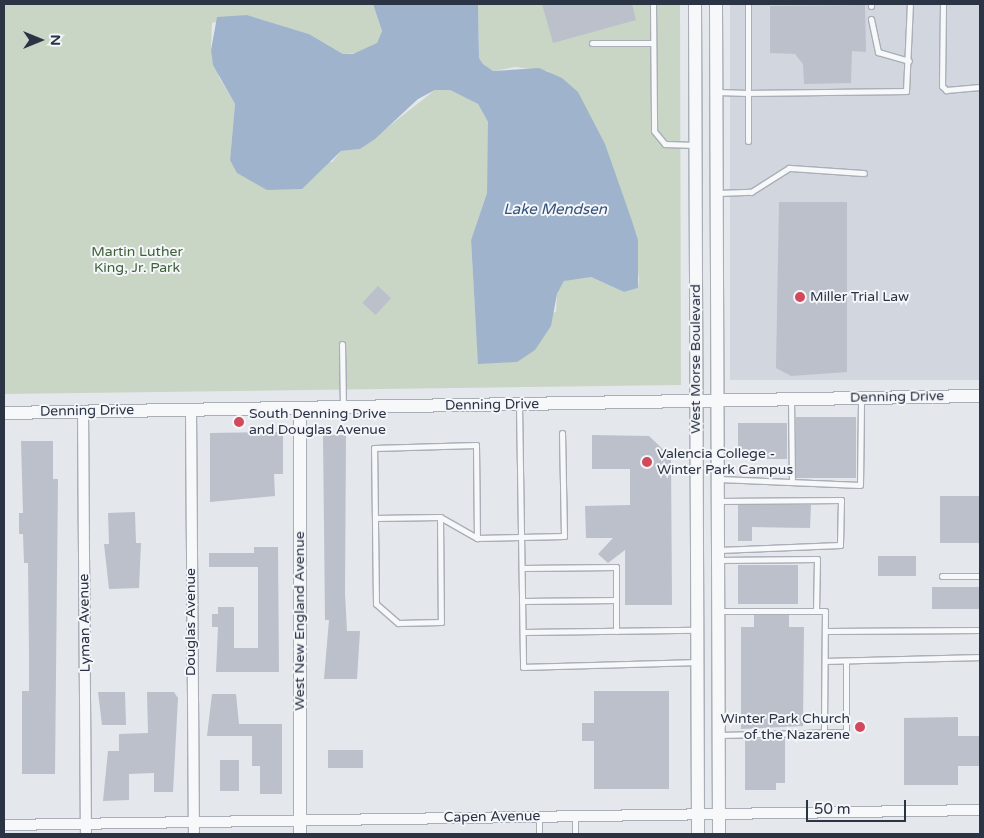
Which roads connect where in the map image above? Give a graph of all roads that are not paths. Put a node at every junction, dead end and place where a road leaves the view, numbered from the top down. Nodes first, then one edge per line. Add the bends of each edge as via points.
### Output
1 (653, 4) edge
2 (695, 4) edge
3 (716, 4) edge
4 (748, 4) edge
5 (910, 4) edge
6 (943, 4) edge
7 (871, 19) dead end
8 (592, 43) dead end
9 (653, 43) junction
10 (909, 61) junction
11 (980, 86) edge
12 (717, 92) junction
13 (748, 93) junction
14 (748, 141) dead end
15 (696, 145) junction
16 (717, 145) junction
17 (864, 173) dead end
18 (717, 193) junction
19 (342, 344) dead end
20 (980, 396) edge
21 (861, 398) junction
22 (791, 400) junction
23 (697, 401) junction
24 (718, 401) junction
25 (519, 404) junction
26 (344, 407) junction
27 (300, 408) junction
28 (191, 410) junction
29 (4, 412) edge
30 (83, 412) junction
31 (562, 433) dead end
32 (718, 479) junction
33 (792, 480) junction
34 (718, 501) junction
35 (440, 517) junction
36 (375, 518) junction
37 (521, 537) junction
38 (478, 538) junction
39 (718, 555) junction
40 (522, 568) junction
41 (942, 576) dead end
42 (980, 576) edge
43 (616, 600) junction
44 (522, 601) junction
45 (719, 611) junction
46 (816, 611) junction
47 (697, 630) junction
48 (980, 630) edge
49 (616, 631) junction
50 (827, 631) junction
51 (522, 632) junction
52 (980, 657) edge
53 (846, 661) junction
54 (697, 662) junction
55 (826, 662) junction
56 (824, 732) junction
57 (719, 734) junction
58 (980, 810) edge
59 (719, 812) junction
60 (698, 813) junction
61 (575, 815) junction
62 (539, 816) junction
63 (300, 820) junction
64 (194, 823) junction
65 (4, 825) edge
66 (86, 829) edge
67 (194, 834) edge
68 (300, 834) edge
69 (539, 834) edge
70 (575, 834) edge
71 (698, 834) edge
72 (719, 834) edge

1 - 9 lane
2 - 15 street, West Morse Boulevard
3 - 12 street, West Morse Boulevard
4 - 13 lane
5 - 10 lane
6 - 11 lane via 942,86 946,90
7 - 10 lane via 878,52
8 - 9 lane
9 - 15 lane via 654,132 665,144
10 - 13 lane via 908,88 902,94
12 - 13 lane
12 - 16 street, West Morse Boulevard
13 - 14 lane
15 - 16 street
15 - 23 street, West Morse Boulevard
16 - 18 street, West Morse Boulevard
17 - 18 lane via 788,168 751,192
18 - 24 street, West Morse Boulevard
19 - 26 lane
20 - 21 street, Denning Drive
21 - 22 street, Denning Drive
21 - 33 lane via 862,482 806,484
22 - 24 street, Denning Drive
22 - 33 lane
23 - 24 street, Denning Drive
23 - 25 street, Denning Drive
23 - 47 street, West Morse Boulevard
24 - 32 street, West Morse Boulevard
25 - 26 street, Denning Drive
25 - 37 lane
26 - 27 street, Denning Drive
27 - 28 street, Denning Drive
27 - 63 street, West New England Avenue
28 - 30 street, Denning Drive
28 - 64 street, Douglas Avenue
29 - 30 street, Denning Drive
30 - 66 street, Lyman Avenue
31 - 37 lane via 564,536
32 - 33 lane
32 - 34 street, West Morse Boulevard
34 - 39 street, West Morse Boulevard
34 - 39 lane via 841,500 840,545
35 - 36 lane
35 - 36 lane via 441,622 415,623 398,623 376,604
35 - 38 lane
36 - 38 lane via 374,448 476,445
37 - 38 lane
37 - 40 lane
39 - 45 street, West Morse Boulevard
39 - 46 lane via 817,559
40 - 43 lane via 616,567
40 - 44 lane
41 - 42 lane
43 - 44 lane
43 - 49 lane
44 - 51 lane
45 - 46 lane
45 - 57 street, West Morse Boulevard
46 - 50 lane via 825,611
47 - 49 lane
47 - 54 street, West Morse Boulevard
48 - 50 lane
49 - 51 lane
50 - 55 lane
51 - 54 lane via 523,666
52 - 53 lane
53 - 55 lane
53 - 56 lane via 846,732
54 - 60 street, West Morse Boulevard
55 - 56 lane
56 - 57 lane
57 - 59 street, West Morse Boulevard
58 - 59 street, Capen Avenue
59 - 60 street, Capen Avenue
59 - 72 street, West Morse Boulevard
60 - 61 street, Capen Avenue
60 - 71 street, West Morse Boulevard
61 - 62 street, Capen Avenue
61 - 70 lane
62 - 63 street, Capen Avenue
62 - 69 lane
63 - 64 street, Capen Avenue
63 - 68 street, West New England Avenue
64 - 66 street, Capen Avenue
64 - 67 street, Douglas Avenue
65 - 66 street, Capen Avenue

